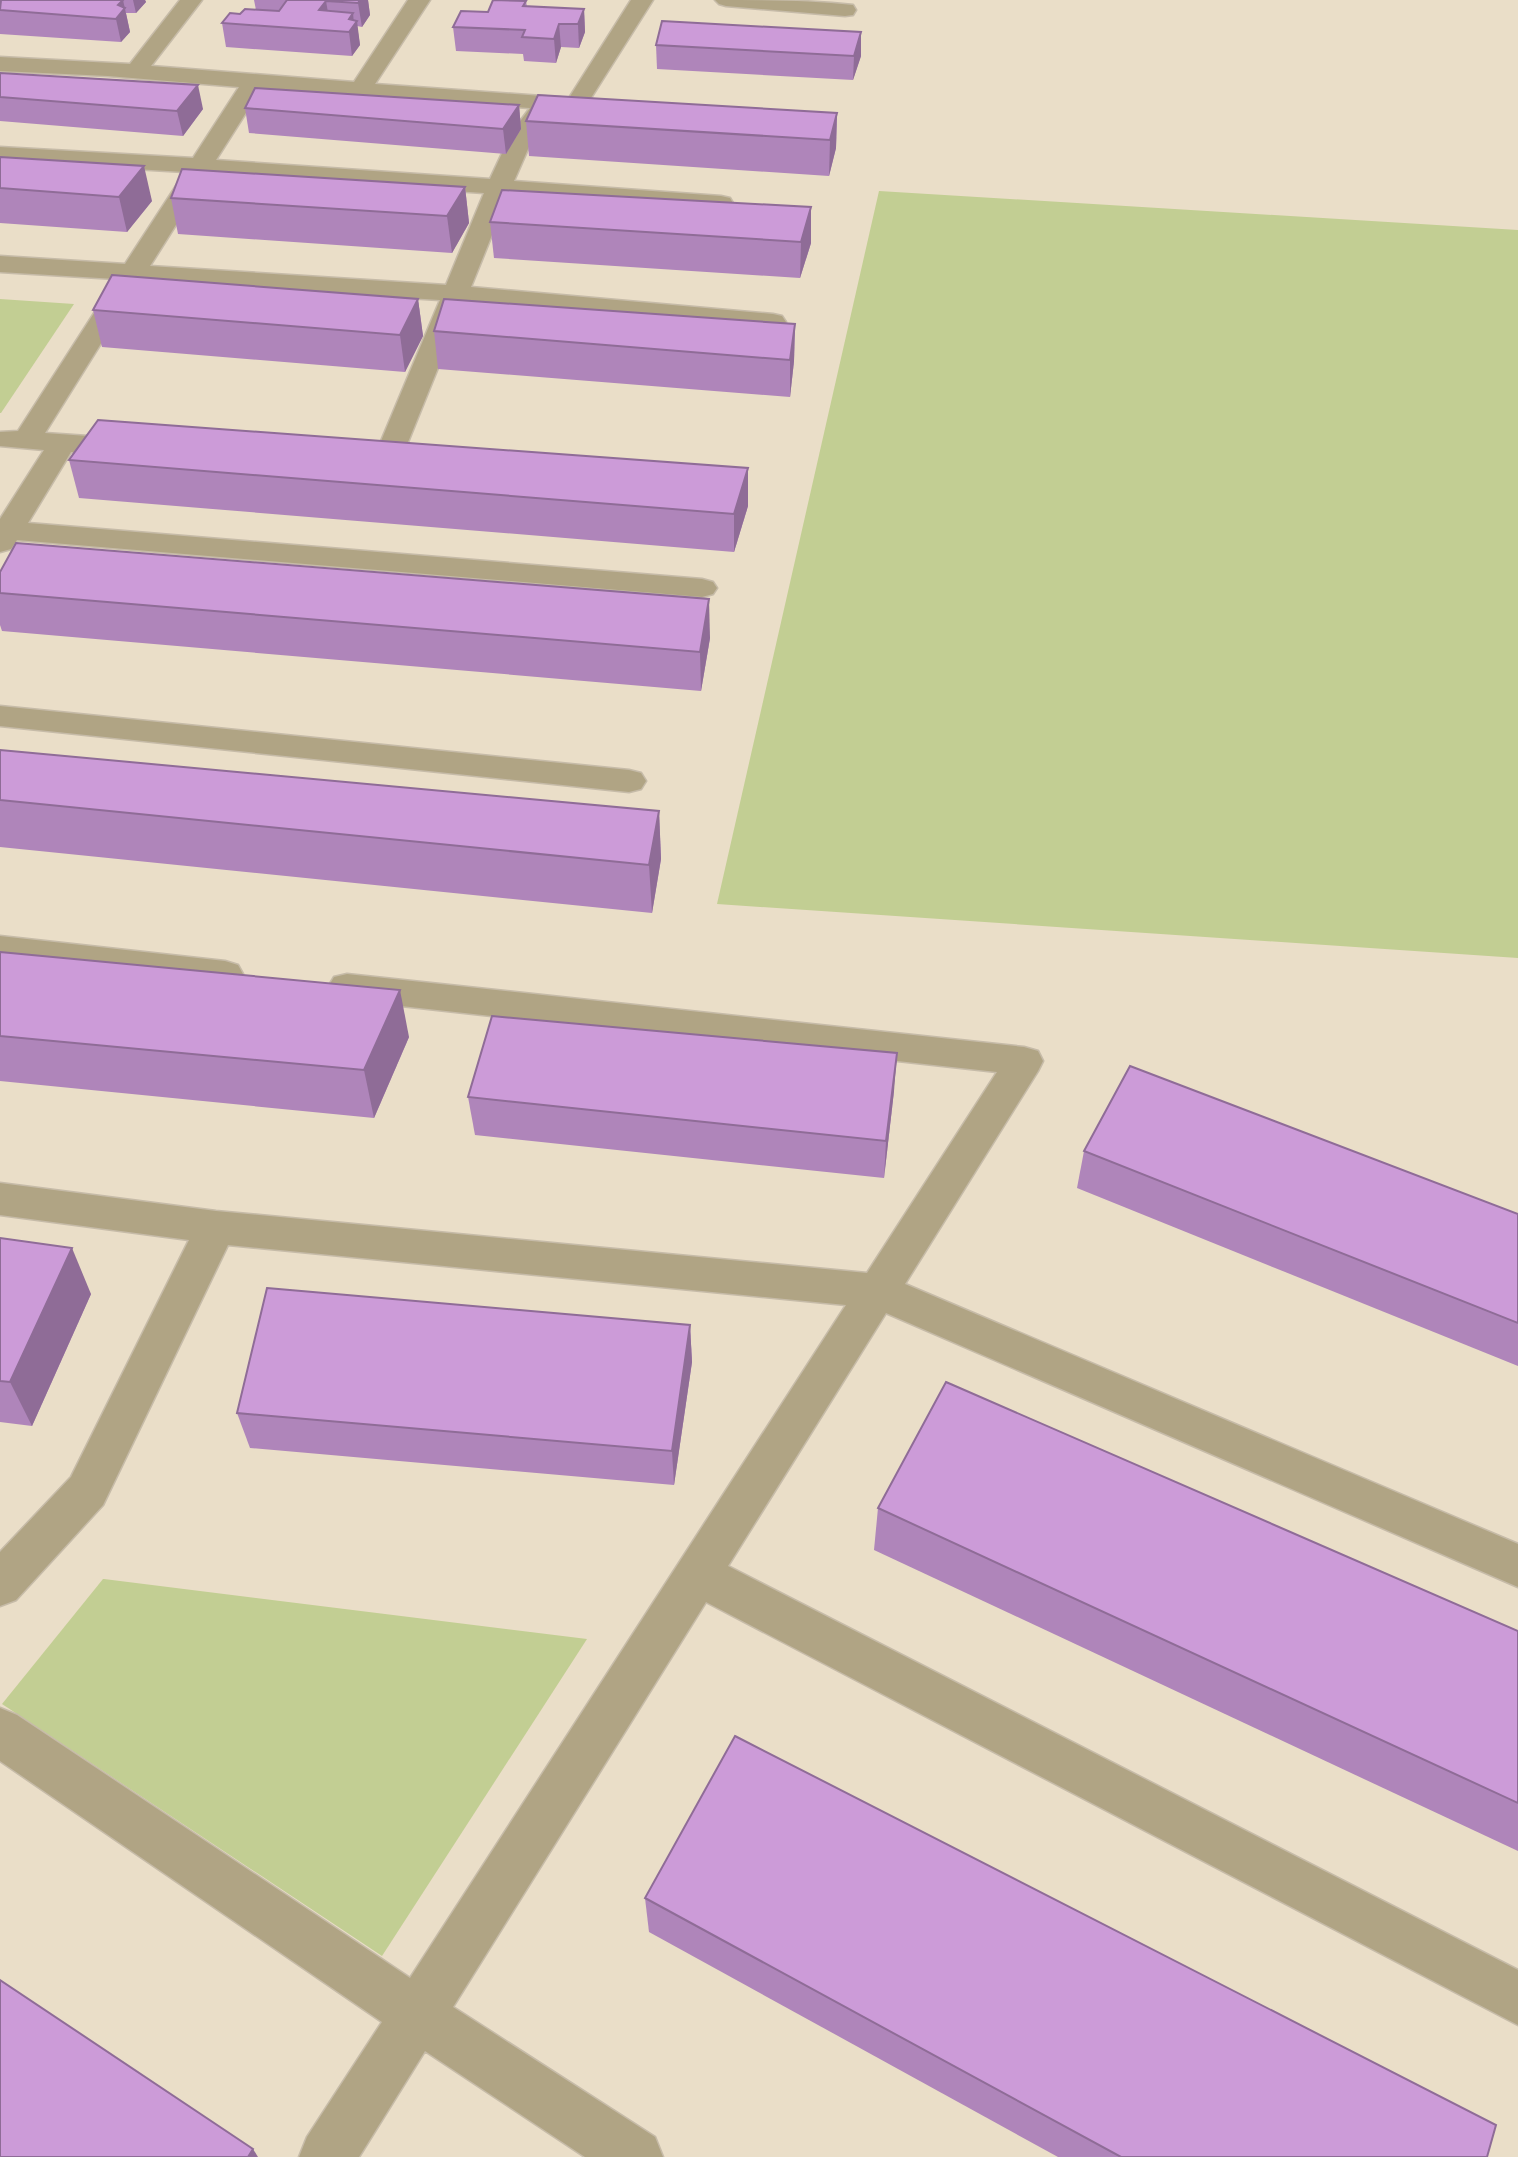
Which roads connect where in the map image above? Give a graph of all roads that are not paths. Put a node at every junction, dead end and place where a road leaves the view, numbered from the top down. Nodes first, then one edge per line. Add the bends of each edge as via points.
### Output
1 (191, 0) edge
2 (419, 0) edge
3 (642, 0) edge
4 (726, 0) edge
5 (845, 10) dead end
6 (0, 64) edge
7 (135, 72) junction
8 (254, 82) junction
9 (360, 90) junction
10 (576, 104) junction
11 (603, 106) edge
12 (0, 154) edge
13 (201, 166) junction
14 (499, 187) junction
15 (741, 205) edge
16 (0, 264) edge
17 (133, 273) junction
18 (457, 293) junction
19 (772, 322) edge
20 (0, 438) edge
21 (26, 440) junction
22 (62, 444) junction
23 (157, 449) edge
24 (332, 459) edge
25 (4, 537) edge
26 (702, 588) dead end
27 (0, 716) edge
28 (629, 780) dead end
29 (0, 949) edge
30 (263, 978) edge
31 (304, 982) edge
32 (0, 1199) edge
33 (216, 1227) junction
34 (878, 1291) junction
35 (1518, 1566) edge
36 (698, 1574) junction
37 (0, 1585) edge
38 (0, 1732) edge
39 (1518, 1998) edge
40 (418, 2015) junction
41 (327, 2157) edge
42 (635, 2157) edge

1 - 7 street
2 - 9 street
3 - 10 street
4 - 5 street
6 - 7 street
7 - 8 street
8 - 9 street
8 - 13 street
9 - 10 street
10 - 11 street
10 - 14 street via 539,112 524,132
12 - 13 street
13 - 14 street
13 - 17 street
14 - 15 street
14 - 18 street
16 - 17 street
17 - 18 street
17 - 21 street
18 - 19 street
18 - 24 street via 400,463
20 - 21 street
21 - 22 street
22 - 23 street
22 - 25 street
25 - 26 street
27 - 28 street
29 - 30 street
31 - 34 street via 1024,1061
32 - 33 street
33 - 34 street
33 - 37 street via 87,1491
34 - 35 street
34 - 36 street
36 - 39 street
36 - 40 street
38 - 40 street
40 - 41 street
40 - 42 street

